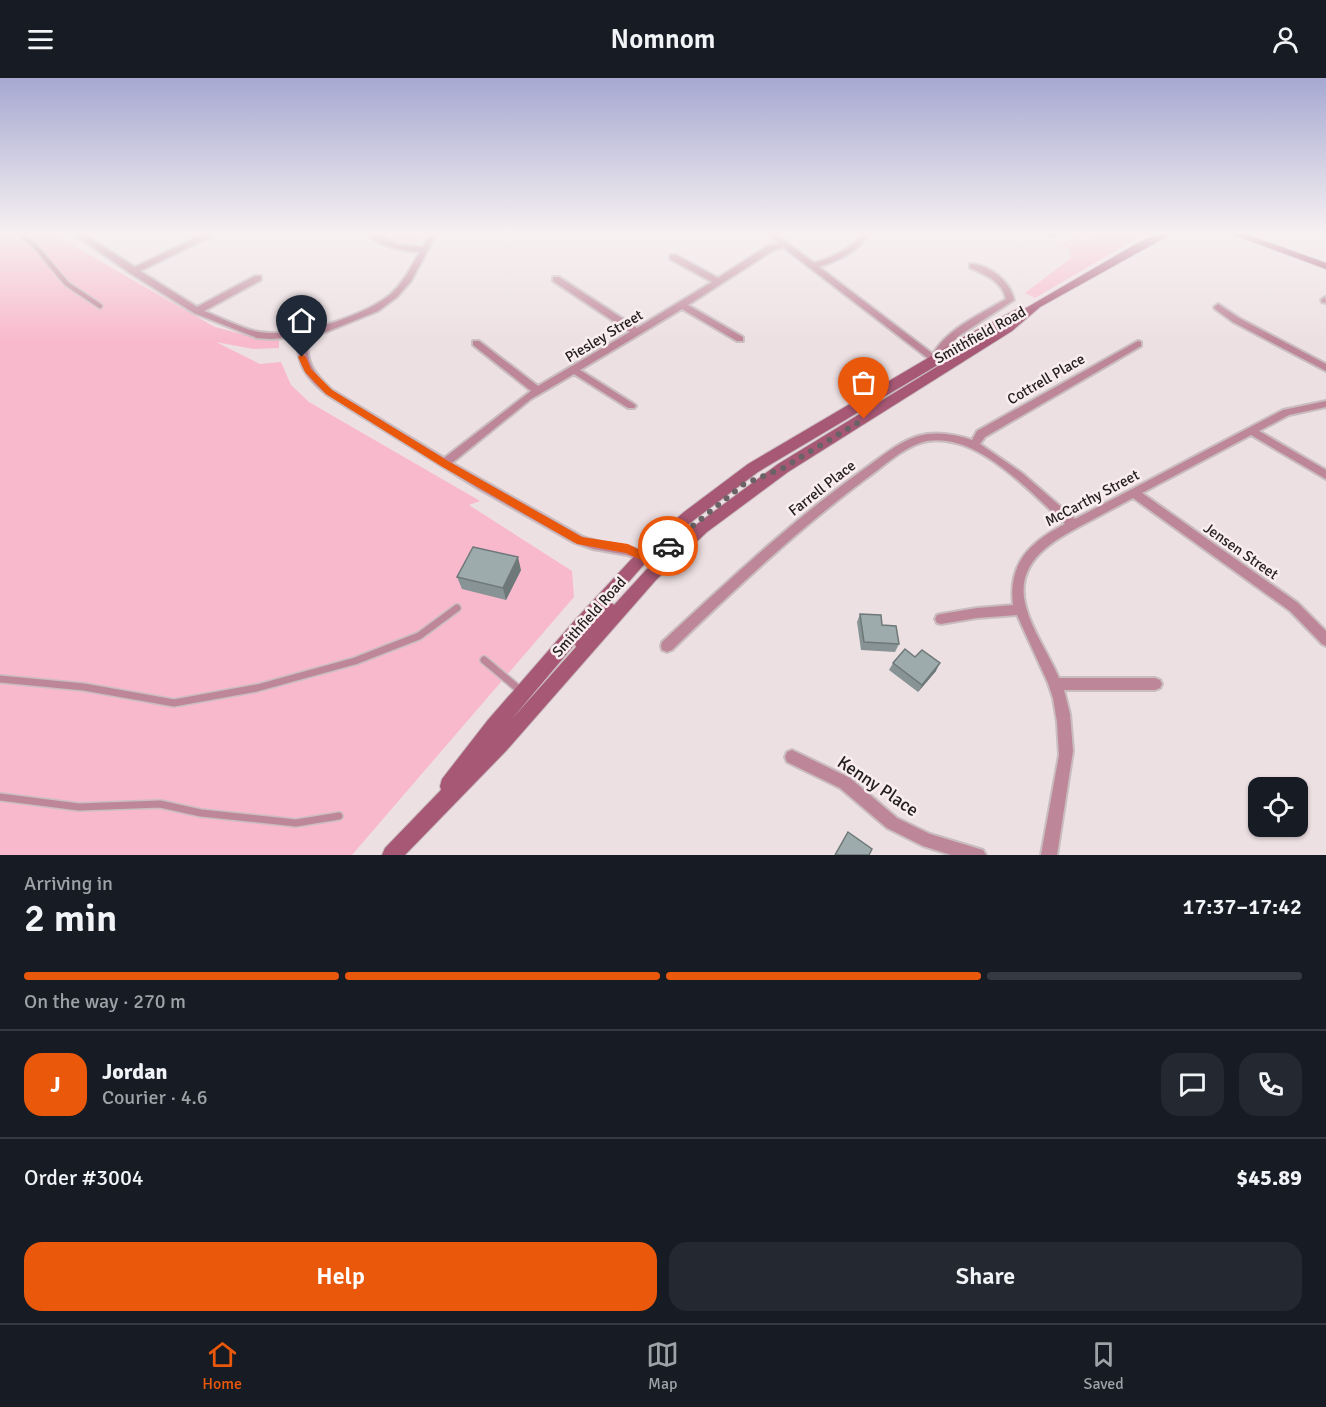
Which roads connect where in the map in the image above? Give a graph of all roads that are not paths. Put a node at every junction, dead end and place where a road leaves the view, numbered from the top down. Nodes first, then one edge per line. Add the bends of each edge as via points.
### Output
1 (54, 269) edge
2 (130, 269) edge
3 (137, 269) edge
4 (413, 269) edge
5 (695, 269) edge
6 (737, 269) edge
7 (817, 269) edge
8 (980, 269) edge
9 (1098, 269) edge
10 (133, 271) junction
11 (258, 278) dead end
12 (556, 279) dead end
13 (718, 282) junction
14 (1008, 303) junction
15 (682, 305) junction
16 (100, 306) dead end
17 (1218, 307) dead end
18 (1029, 308) junction
19 (197, 311) junction
20 (1013, 326) junction
21 (636, 332) junction
22 (303, 334) junction
23 (740, 339) dead end
24 (476, 343) dead end
25 (1138, 344) dead end
26 (934, 360) junction
27 (1326, 368) edge
28 (574, 370) junction
29 (538, 391) junction
30 (1326, 404) edge
31 (631, 406) dead end
32 (875, 413) junction
33 (1250, 430) junction
34 (974, 445) junction
35 (444, 463) junction
36 (783, 468) junction
37 (1326, 475) edge
38 (1133, 493) junction
39 (1074, 525) junction
40 (643, 556) junction
41 (457, 608) dead end
42 (1018, 610) junction
43 (941, 619) dead end
44 (1326, 640) edge
45 (668, 646) dead end
46 (484, 660) dead end
47 (569, 669) junction
48 (0, 679) edge
49 (1055, 684) junction
50 (1155, 684) dead end
51 (522, 692) junction
52 (792, 757) dead end
53 (0, 797) edge
54 (339, 816) dead end
55 (424, 820) junction
56 (392, 855) edge
57 (978, 855) edge
58 (1049, 855) edge

1 - 16 lane
2 - 10 street
3 - 10 street
4 - 22 street via 386,302 357,318
5 - 13 street
6 - 13 street, Piesley Street
7 - 26 street
8 - 14 street via 1005,285 1010,296
9 - 18 main road, Smithfield Road
10 - 19 street
11 - 19 street
12 - 21 street
13 - 15 street, Piesley Street
14 - 18 street
14 - 26 street via 957,333
15 - 21 street, Piesley Street
15 - 23 street
17 - 27 street
18 - 20 main road, Smithfield Road
18 - 26 main road, Smithfield Road
19 - 22 street via 257,335
20 - 26 main road via 989,334 947,359
20 - 32 main road, Smithfield Road
21 - 28 street, Piesley Street
22 - 35 street via 304,365 317,382
24 - 29 street
25 - 34 street, Cottrell Place via 981,435
26 - 32 main road via 932,368 889,397
26 - 40 main road, Smithfield Road via 753,468 688,516
28 - 29 street, Piesley Street
28 - 31 street
29 - 35 street, Piesley Street
30 - 33 street, McCarthy Street via 1286,412
32 - 36 main road, Smithfield Road
33 - 37 street
33 - 38 street, McCarthy Street
34 - 39 street, Farrell Place
34 - 45 street, Farrell Place via 936,437 904,446 799,524
35 - 40 street via 580,541 628,549
36 - 40 main road via 744,484 659,554
36 - 47 main road, Smithfield Road via 670,556
38 - 39 street, McCarthy Street
38 - 44 street, Jensen Street via 1294,607
39 - 42 street, McCarthy Street via 1037,546 1023,567 1017,587
40 - 47 main road via 644,566 593,626
40 - 51 main road, Smithfield Road
41 - 48 lane via 418,636 355,661 257,688 174,703 84,687
42 - 43 street
42 - 49 street, McCarthy Street
46 - 51 lane
47 - 55 main road, Smithfield Road
49 - 50 street
49 - 58 street, McCarthy Street via 1066,750
51 - 55 main road, Smithfield Road
52 - 57 street, Kenny Place via 845,783 892,823 928,841
53 - 54 lane via 79,807 160,804 201,813 296,823
55 - 56 main road, Smithfield Road

